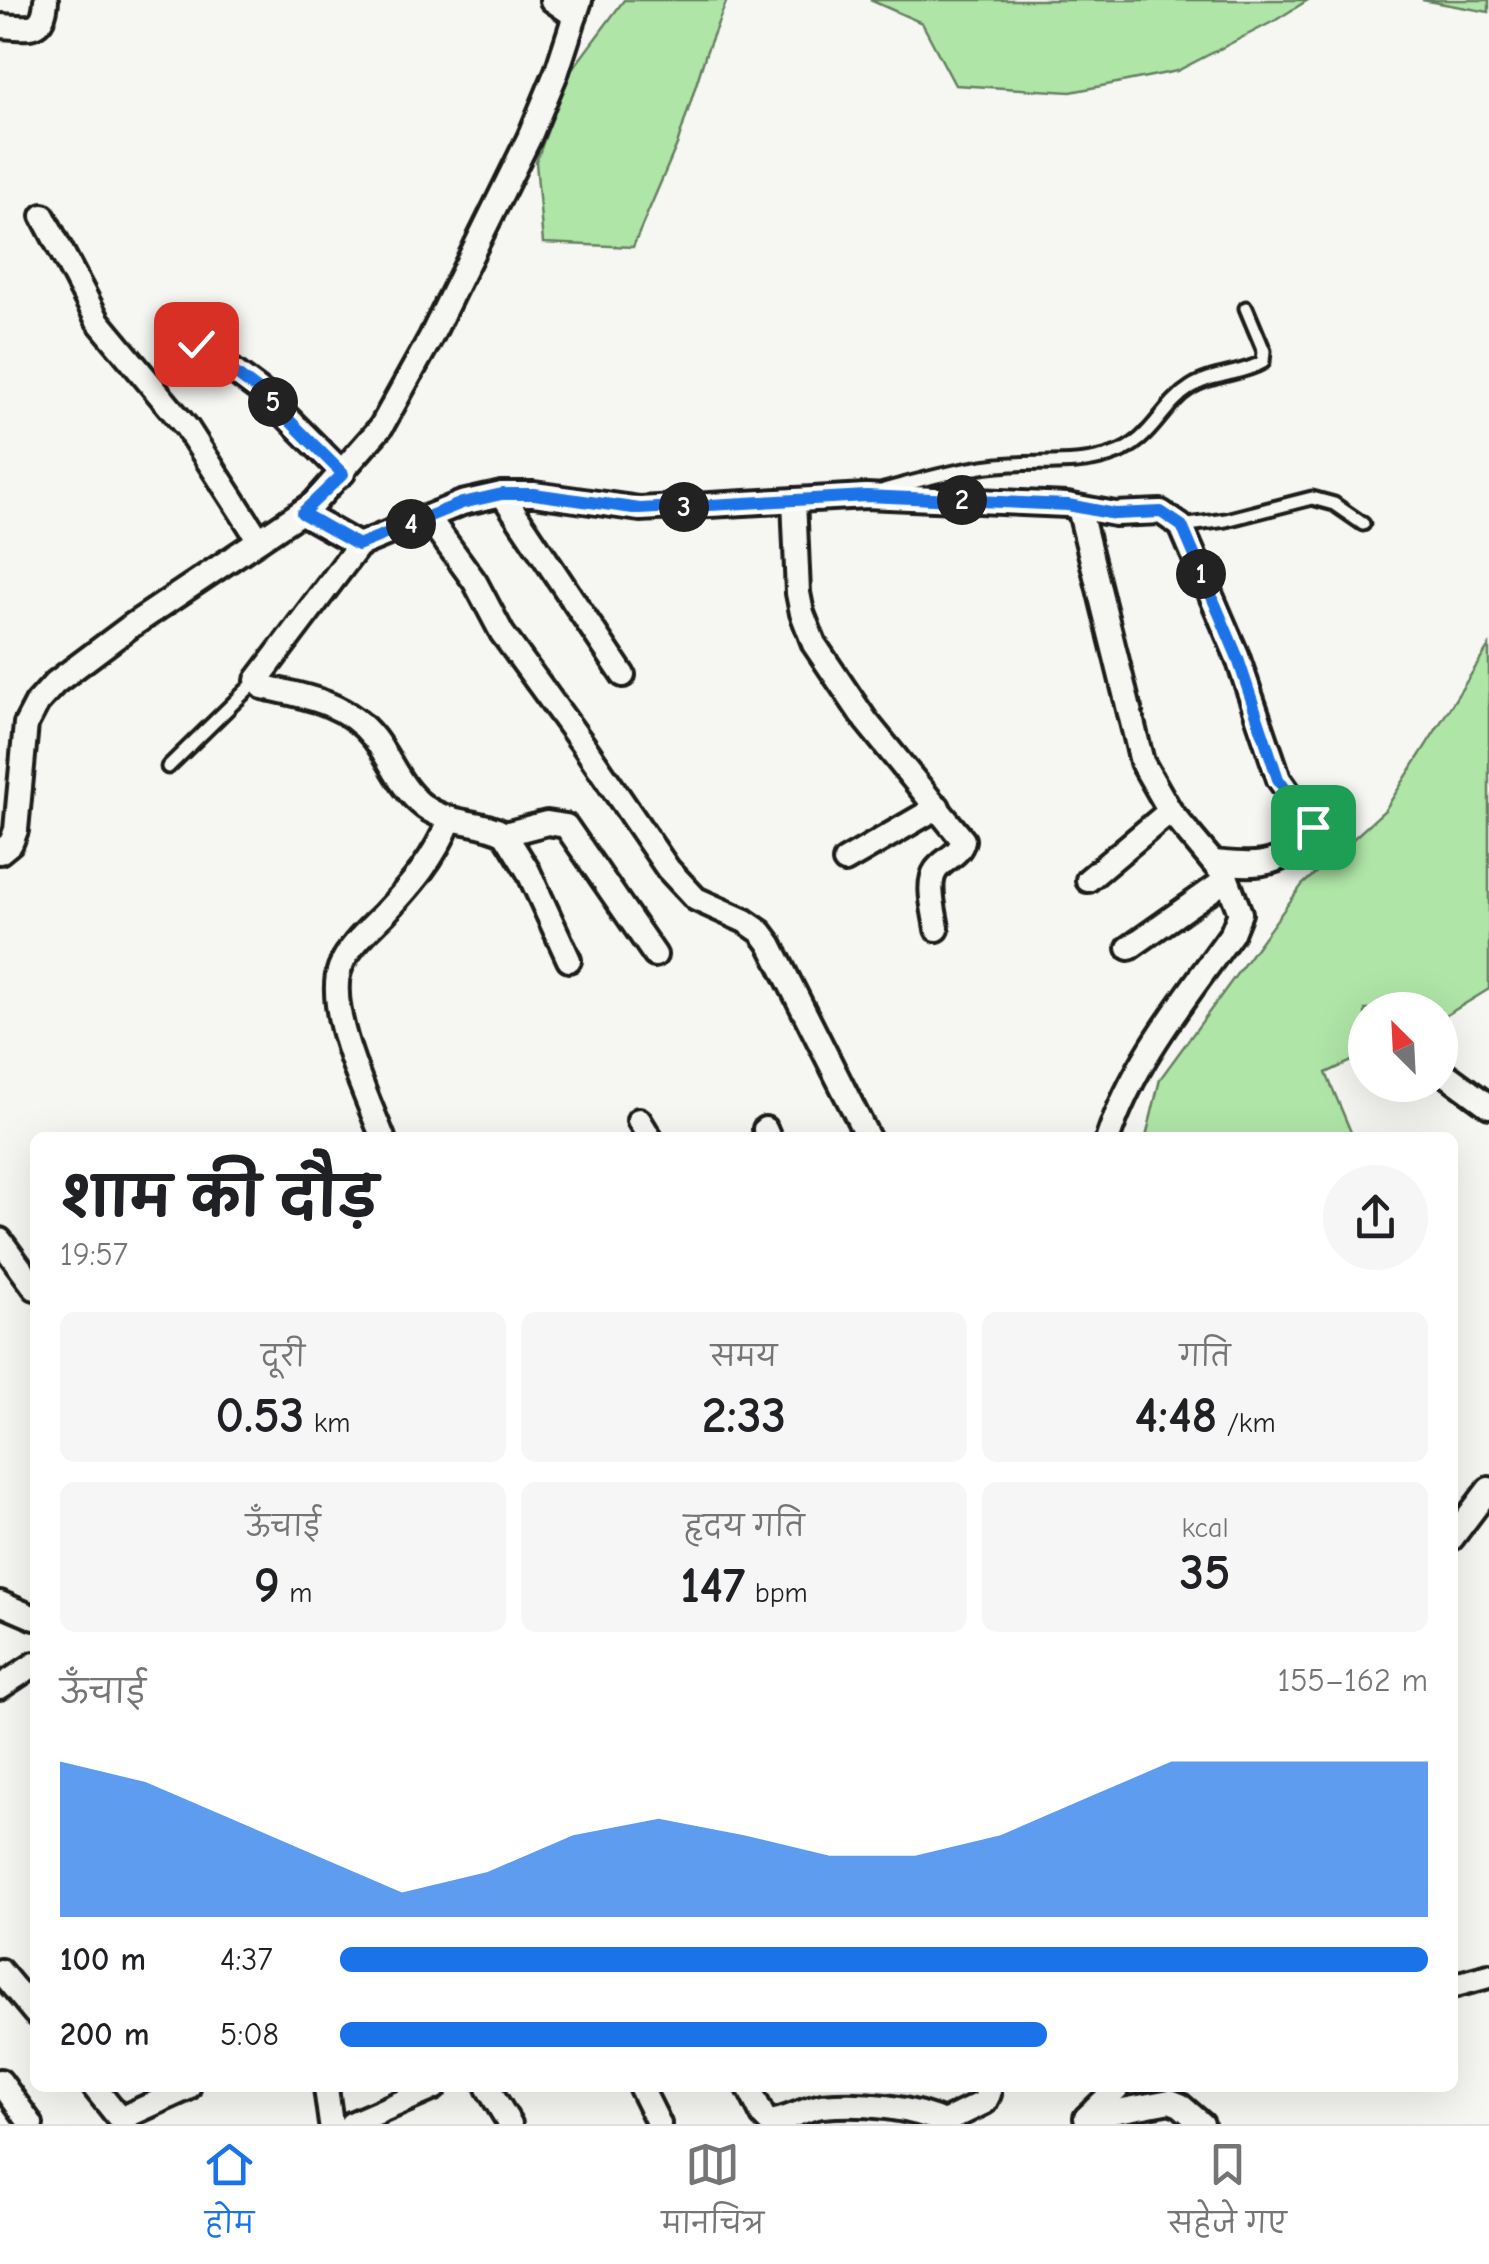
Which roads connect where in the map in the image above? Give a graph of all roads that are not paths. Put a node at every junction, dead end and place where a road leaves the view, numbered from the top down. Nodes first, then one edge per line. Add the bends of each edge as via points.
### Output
1 (46, 0) edge
2 (552, 0) edge
3 (578, 8) edge
4 (0, 26) edge
5 (43, 216) dead end
6 (1246, 308) dead end
7 (196, 344) dead end
8 (343, 474) junction
9 (502, 494) junction
10 (866, 496) junction
11 (794, 500) junction
12 (1079, 508) junction
13 (302, 513) junction
14 (428, 517) junction
15 (1363, 524) dead end
16 (1182, 526) junction
17 (341, 537) junction
18 (259, 540) junction
19 (622, 674) dead end
20 (257, 680) junction
21 (168, 768) dead end
22 (0, 780) edge
23 (19, 800) junction
24 (938, 807) junction
25 (1170, 811) junction
26 (450, 820) junction
27 (506, 834) junction
28 (0, 852) edge
29 (845, 861) dead end
30 (1220, 871) junction
31 (1088, 880) dead end
32 (937, 929) dead end
33 (1129, 948) dead end
34 (656, 955) dead end
35 (569, 960) dead end
36 (1458, 1083) edge
37 (1489, 1106) edge
38 (381, 1132) edge
39 (865, 1132) edge
40 (1110, 1132) edge
41 (0, 1240) edge
42 (30, 1271) edge
43 (1489, 1489) edge
44 (1458, 1530) edge
45 (0, 1603) edge
46 (30, 1616) edge
47 (30, 1667) edge
48 (0, 1687) edge
49 (0, 1971) edge
50 (1489, 1976) edge
51 (1458, 1984) edge
52 (30, 2000) edge
53 (0, 2081) edge
54 (98, 2092) edge
55 (180, 2092) edge
56 (327, 2092) edge
57 (425, 2092) edge
58 (490, 2092) edge
59 (643, 2092) edge
60 (751, 2092) edge
61 (987, 2092) edge
62 (1113, 2092) edge
63 (1084, 2120) edge
64 (122, 2121) edge
65 (946, 2123) edge
66 (30, 2124) edge
67 (331, 2124) edge
68 (351, 2124) edge
69 (510, 2124) edge
70 (659, 2124) edge
71 (1202, 2124) edge

1 - 4 street via 40,24
2 - 3 street
3 - 8 street via 530,138 431,337 381,427
5 - 18 street via 98,321 186,428
6 - 10 lane via 1263,362 1186,390 1124,451 1078,462 972,470
7 - 8 street via 274,403
8 - 13 street
9 - 11 street via 640,509
9 - 14 street
9 - 19 street
10 - 11 street
10 - 12 street
11 - 24 street via 798,593 814,644 866,721
12 - 16 street via 1161,512
12 - 25 street via 1136,744
13 - 17 street
13 - 18 street
14 - 17 street
14 - 39 street via 668,869 696,900 746,922 770,944
15 - 16 lane via 1312,498
16 - 30 street via 1237,656 1278,779 1313,827 1310,837 1276,862
17 - 20 street
18 - 23 street via 130,626 46,693 26,724
20 - 21 lane
20 - 26 street via 357,720 407,791
22 - 23 street
23 - 28 street via 11,843
24 - 29 street
24 - 32 street via 964,844 932,879
25 - 30 street
25 - 31 street
26 - 27 street
26 - 38 street via 430,862 340,968 339,1018
27 - 34 street via 547,823 566,826
27 - 35 street
30 - 33 street
30 - 40 street via 1237,900 1238,922 1140,1064
36 - 37 street
41 - 42 street
43 - 44 street
45 - 46 street
47 - 48 street
49 - 52 street
50 - 51 street
53 - 66 street
54 - 64 street
55 - 64 street
56 - 67 street
57 - 68 street
58 - 69 street
59 - 70 street
60 - 65 street via 769,2122 820,2106 875,2106
61 - 65 street via 985,2102
62 - 63 street
63 - 71 street via 1170,2101

